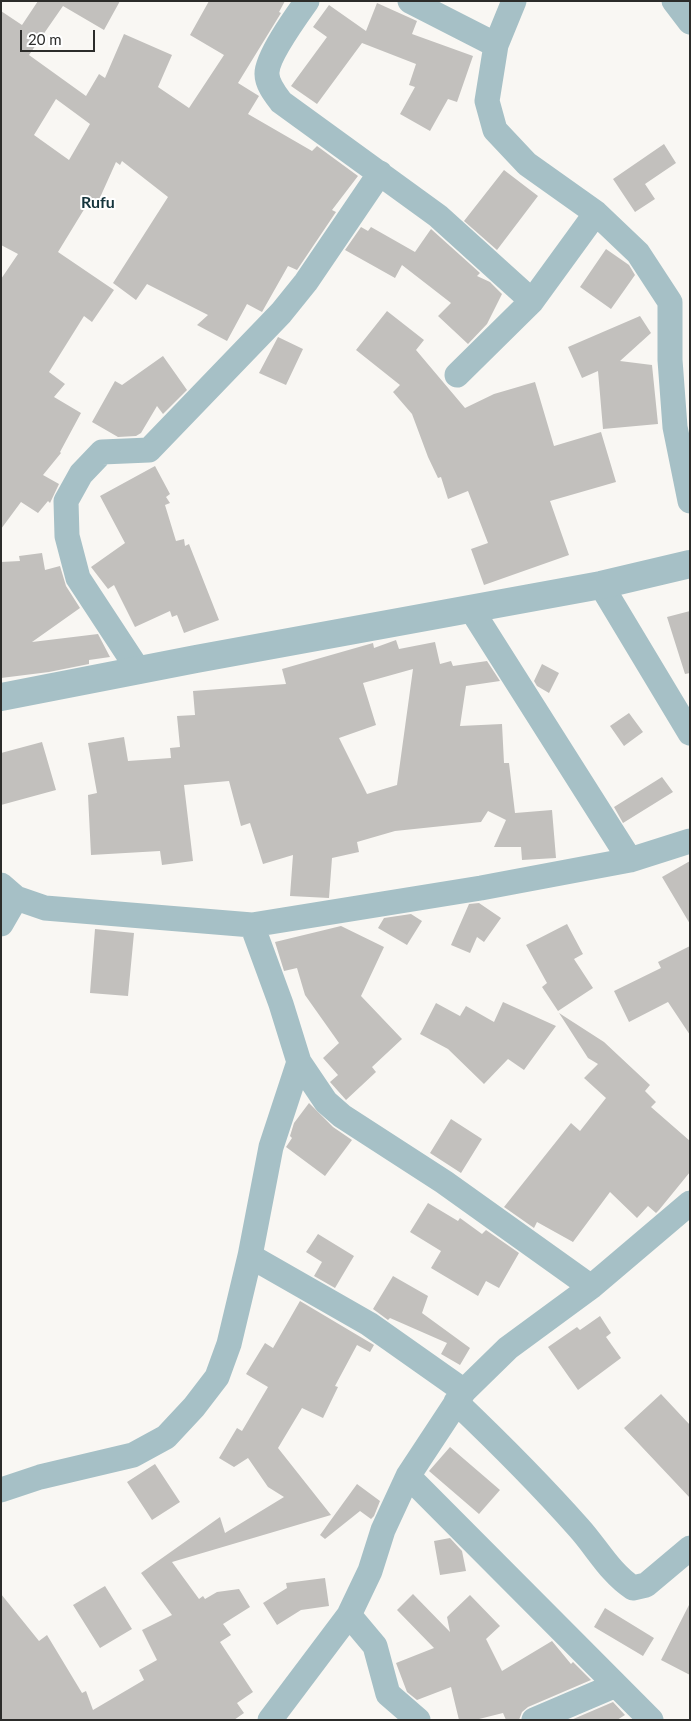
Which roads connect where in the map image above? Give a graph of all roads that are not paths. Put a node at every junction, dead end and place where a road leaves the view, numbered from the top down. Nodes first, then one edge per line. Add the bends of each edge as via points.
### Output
1 (306, 1) edge
2 (410, 1) edge
3 (514, 1) edge
4 (674, 1) edge
5 (690, 22) edge
6 (496, 45) junction
7 (380, 173) junction
8 (596, 213) junction
9 (680, 300) edge
10 (532, 301) junction
11 (457, 375) dead end
12 (690, 501) edge
13 (690, 564) edge
14 (601, 585) junction
15 (471, 609) junction
16 (139, 671) junction
17 (1, 697) edge
18 (690, 733) edge
19 (690, 841) edge
20 (630, 860) junction
21 (9, 891) edge
22 (1, 924) edge
23 (252, 925) junction
24 (299, 1062) junction
25 (690, 1204) edge
26 (250, 1256) junction
27 (590, 1286) junction
28 (460, 1396) junction
29 (408, 1476) junction
30 (1, 1490) edge
31 (690, 1548) edge
32 (349, 1615) junction
33 (616, 1686) junction
34 (270, 1720) edge
35 (418, 1720) edge
36 (534, 1720) edge
37 (651, 1720) edge

1 - 7 street via 267,69 268,80 281,102
2 - 6 street
3 - 6 street
4 - 5 street
6 - 8 street via 487,101 495,130 527,164
7 - 10 street via 438,216
7 - 16 street via 306,282 281,313 149,450 102,452 81,474 66,500 67,536 78,578
8 - 9 street
8 - 10 street
9 - 12 street via 670,360 675,427
10 - 11 street
13 - 14 street
14 - 15 street
14 - 18 street
15 - 16 street
15 - 20 street
16 - 17 street
19 - 20 street
20 - 23 street
21 - 22 street
21 - 23 street via 45,908
23 - 24 street
24 - 26 street via 271,1147
24 - 27 street via 326,1102 342,1116 444,1182
25 - 27 street
26 - 28 street via 368,1324
26 - 30 street via 229,1344 217,1377 166,1437 133,1455 40,1477
27 - 28 street via 508,1348
28 - 29 street
28 - 31 street via 583,1532 621,1580 632,1588 646,1585
29 - 32 street
29 - 33 street
32 - 34 street
32 - 35 street via 375,1646 388,1694
33 - 36 street
33 - 37 street

